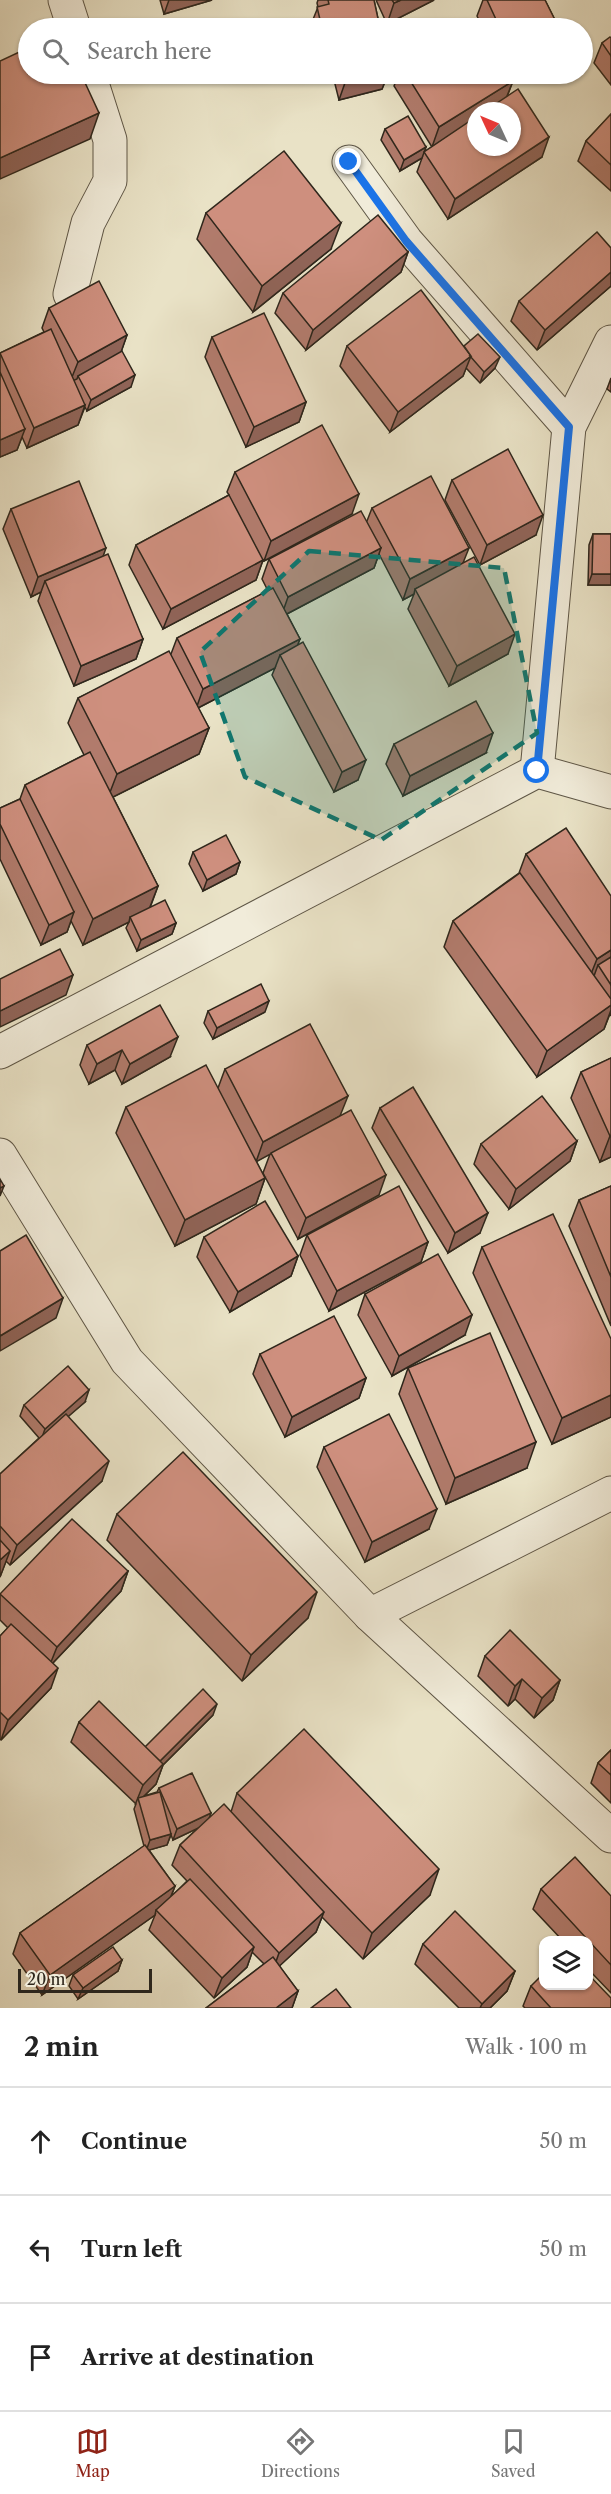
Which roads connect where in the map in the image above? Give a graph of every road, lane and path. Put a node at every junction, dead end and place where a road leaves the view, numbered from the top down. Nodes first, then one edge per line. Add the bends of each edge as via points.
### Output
1 (65, 0) edge
2 (71, 18) edge
3 (92, 84) edge
4 (349, 162) dead end
5 (70, 294) edge
6 (611, 342) edge
7 (569, 427) junction
8 (537, 771) junction
9 (611, 792) edge
10 (0, 1053) edge
11 (0, 1155) edge
12 (611, 1493) edge
13 (369, 1615) junction
14 (611, 1836) edge

1 - 2 street
3 - 5 street via 110,140 110,181 88,223
4 - 7 street via 406,241
6 - 7 street
7 - 8 street
8 - 9 street
8 - 10 street
11 - 13 street via 127,1361
12 - 13 street
13 - 14 street

